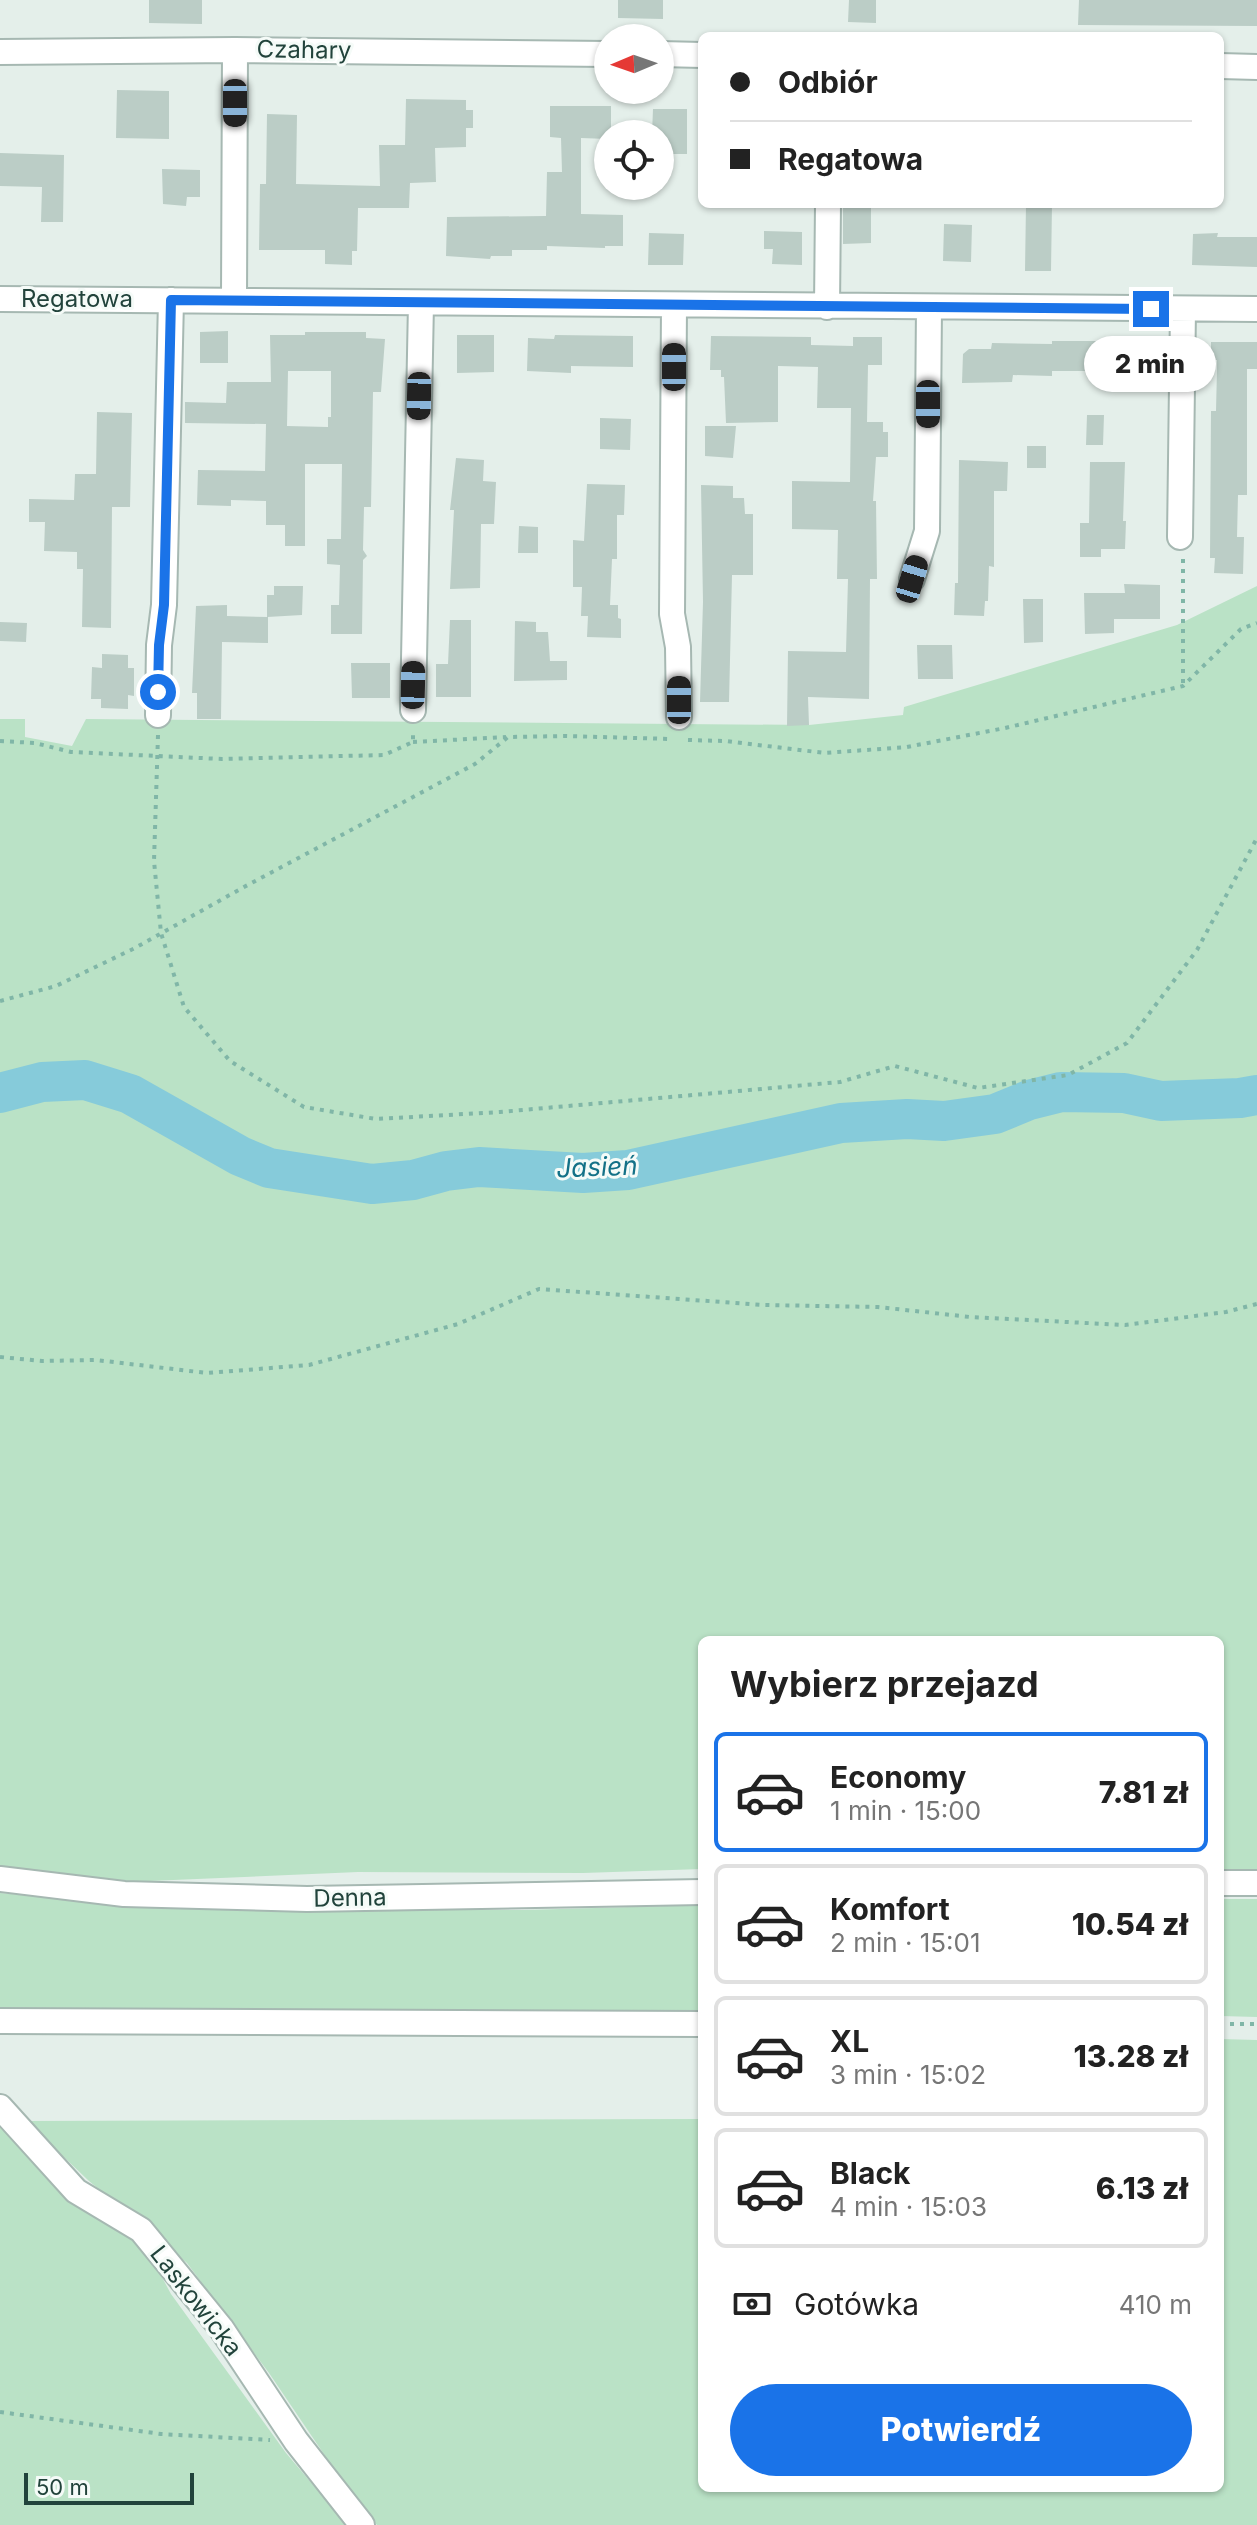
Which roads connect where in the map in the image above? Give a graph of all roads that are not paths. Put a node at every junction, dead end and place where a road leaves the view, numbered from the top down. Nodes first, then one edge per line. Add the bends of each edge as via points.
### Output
1 (235, 50) junction
2 (0, 52) edge
3 (594, 54) edge
4 (674, 54) edge
5 (698, 55) edge
6 (1224, 66) edge
7 (1257, 67) edge
8 (828, 208) edge
9 (0, 299) edge
10 (234, 299) junction
11 (171, 300) junction
12 (421, 303) junction
13 (674, 305) junction
14 (827, 307) junction
15 (929, 308) junction
16 (1183, 309) junction
17 (1257, 309) edge
18 (1180, 537) road end
19 (912, 579) dead end
20 (413, 710) road end
21 (158, 715) dead end
22 (679, 717) dead end
23 (0, 1879) edge
24 (1224, 1883) edge
25 (1257, 1883) edge
26 (698, 1892) edge
27 (0, 2021) edge
28 (698, 2024) edge
29 (0, 2107) edge
30 (362, 2525) edge

1 - 2 street, Czahary
1 - 3 street, Czahary
1 - 10 street
4 - 5 street
6 - 7 street
8 - 14 street
9 - 11 street, Regatowa
10 - 11 street, Regatowa
10 - 12 street, Regatowa
11 - 21 street
12 - 13 street, Regatowa
12 - 20 street
13 - 14 street, Regatowa
13 - 22 street via 672,614
14 - 15 street, Regatowa
15 - 16 street, Regatowa
15 - 19 street via 927,531
16 - 17 street, Regatowa
16 - 18 street
23 - 26 street, Denna via 124,1894 307,1899
24 - 25 street
27 - 28 street
29 - 30 street, Laskowicka via 76,2191 141,2230 221,2328 296,2441

